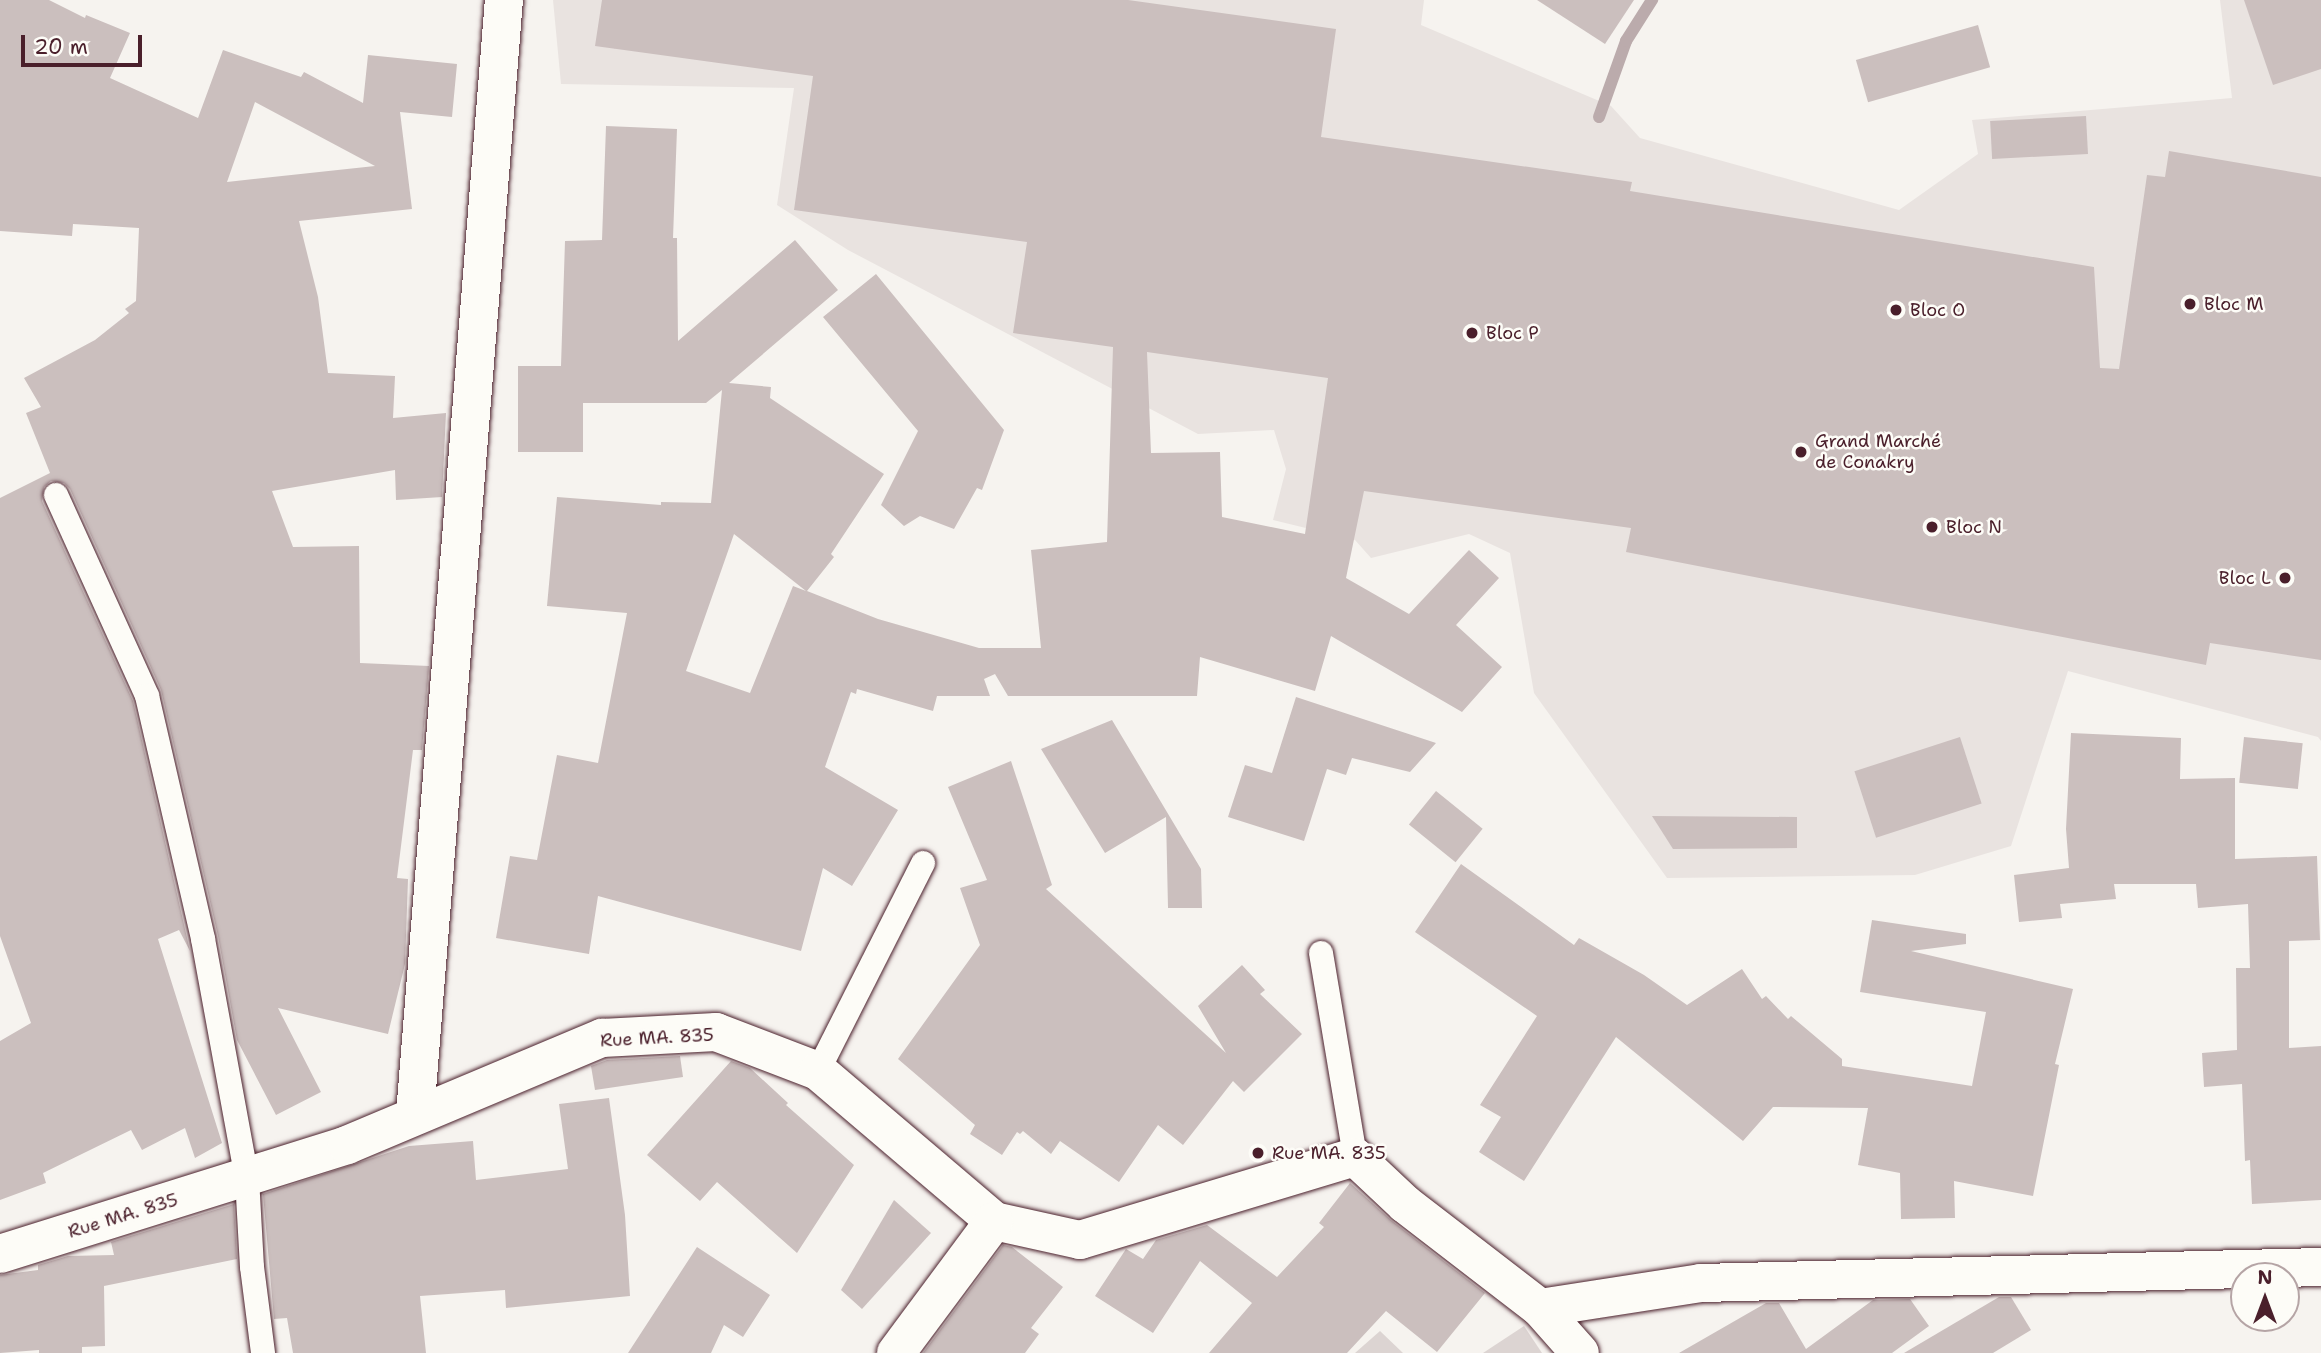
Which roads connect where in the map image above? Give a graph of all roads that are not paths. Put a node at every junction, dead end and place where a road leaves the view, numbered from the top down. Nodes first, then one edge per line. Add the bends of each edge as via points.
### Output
1 (505, 0) edge
2 (56, 495) dead end
3 (923, 863) dead end
4 (1321, 953) dead end
5 (818, 1071) junction
6 (415, 1115) junction
7 (1355, 1157) junction
8 (247, 1178) junction
9 (994, 1221) junction
10 (0, 1254) edge
11 (2321, 1267) edge
12 (1540, 1308) junction
13 (263, 1353) edge
14 (896, 1353) edge
15 (1580, 1353) edge

1 - 6 street
2 - 8 lane via 147,696 203,939
3 - 5 lane
4 - 7 lane
5 - 6 street, Rue MA. 835 via 716,1032 602,1038
5 - 9 street, Rue MA. 835
6 - 8 street, Rue MA. 835 via 347,1145
7 - 9 street, Rue MA. 835 via 1080,1240
7 - 12 street via 1405,1204
8 - 10 street, Rue MA. 835
8 - 13 lane
9 - 14 street
11 - 12 street via 1701,1283
12 - 15 street

